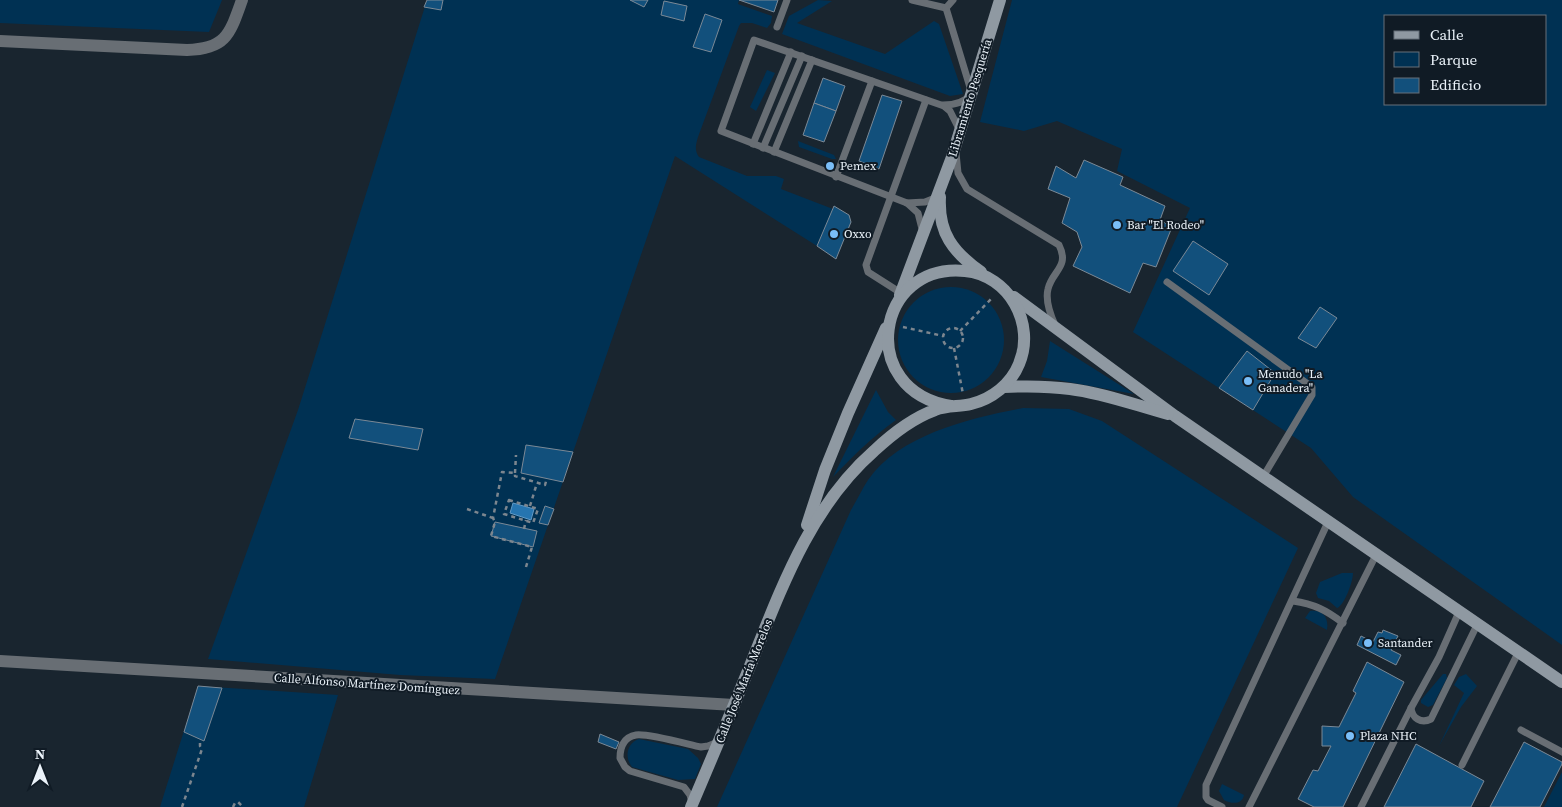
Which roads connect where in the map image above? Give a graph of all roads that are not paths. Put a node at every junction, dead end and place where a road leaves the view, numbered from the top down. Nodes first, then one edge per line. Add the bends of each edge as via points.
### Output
1 (242, 0) edge
2 (787, 0) edge
3 (912, 0) edge
4 (953, 0) edge
5 (1000, 0) edge
6 (924, 2) edge
7 (946, 8) junction
8 (777, 27) dead end
9 (0, 41) edge
10 (791, 52) junction
11 (802, 56) junction
12 (812, 60) junction
13 (872, 81) junction
14 (972, 94) junction
15 (926, 100) junction
16 (940, 104) junction
17 (959, 136) junction
18 (753, 144) junction
19 (763, 148) junction
20 (774, 152) junction
21 (836, 177) junction
22 (941, 189) junction
23 (892, 198) junction
24 (907, 203) junction
25 (922, 237) junction
26 (1166, 282) dead end
27 (1001, 287) junction
28 (901, 293) junction
29 (891, 318) junction
30 (1059, 330) junction
31 (1004, 387) junction
32 (951, 406) junction
33 (1175, 416) junction
34 (1263, 477) junction
35 (1328, 522) junction
36 (1376, 555) junction
37 (797, 556) junction
38 (1293, 601) junction
39 (1459, 612) junction
40 (1343, 623) junction
41 (1477, 625) junction
42 (1518, 653) junction
43 (0, 661) edge
44 (1562, 682) edge
45 (734, 705) junction
46 (1411, 708) junction
47 (1416, 718) junction
48 (1403, 723) junction
49 (1521, 730) dead end
50 (720, 740) junction
51 (1562, 752) edge
52 (1462, 765) dead end
53 (692, 806) edge
54 (1222, 807) edge
55 (1248, 807) edge
56 (1362, 807) edge

1 - 9 street via 226,36 209,49
2 - 8 lane
3 - 6 lane
4 - 7 lane
5 - 14 main road, Libramiento Pesquería
6 - 7 lane
7 - 14 lane
10 - 11 lane
10 - 18 lane
10 - 18 lane via 754,40 720,131
11 - 12 lane
11 - 19 lane
12 - 13 lane
12 - 20 lane
13 - 15 lane
13 - 21 lane
14 - 16 lane via 956,104
14 - 17 main road, Libramiento Pesquería
15 - 16 lane
15 - 23 lane
16 - 17 lane via 950,111
17 - 22 main road, Libramiento Pesquería
17 - 30 lane via 958,173 967,189 1059,245 1063,258 1048,287 1047,297 1050,313
18 - 19 lane
19 - 20 lane
20 - 21 lane
21 - 23 lane
22 - 24 lane via 930,201
22 - 25 main road
22 - 27 main road via 940,207 950,245
23 - 24 lane
23 - 28 lane via 866,269
24 - 25 lane via 920,216
25 - 28 main road
26 - 34 lane via 1312,387 1312,395
27 - 29 main road via 983,275 968,271 938,273 911,287
27 - 30 main road
27 - 31 main road via 1014,302 1024,327 1019,365
28 - 29 main road
29 - 32 main road via 889,352 897,373 920,396
29 - 37 main road via 828,462
30 - 33 main road
31 - 32 main road via 988,398
31 - 33 main road via 1071,389
32 - 37 main road via 923,415 873,452 817,518
33 - 34 main road
34 - 35 main road
35 - 36 main road
35 - 38 lane
36 - 39 main road
36 - 40 lane
37 - 45 main road, Calle José María Morelos
38 - 40 lane via 1313,604
38 - 54 lane via 1206,785 1208,800
39 - 41 main road
39 - 46 lane
40 - 55 lane
41 - 42 main road
41 - 47 lane via 1434,716 1428,721
42 - 44 main road
42 - 52 lane
43 - 45 street, Calle Alfonso Martínez Domínguez
45 - 50 main road, Calle José María Morelos
46 - 47 lane
46 - 48 lane
47 - 48 lane
48 - 56 lane
49 - 51 lane
50 - 53 main road, Calle José María Morelos
50 - 53 lane via 701,747 638,735 622,744 620,758 628,770 684,787

